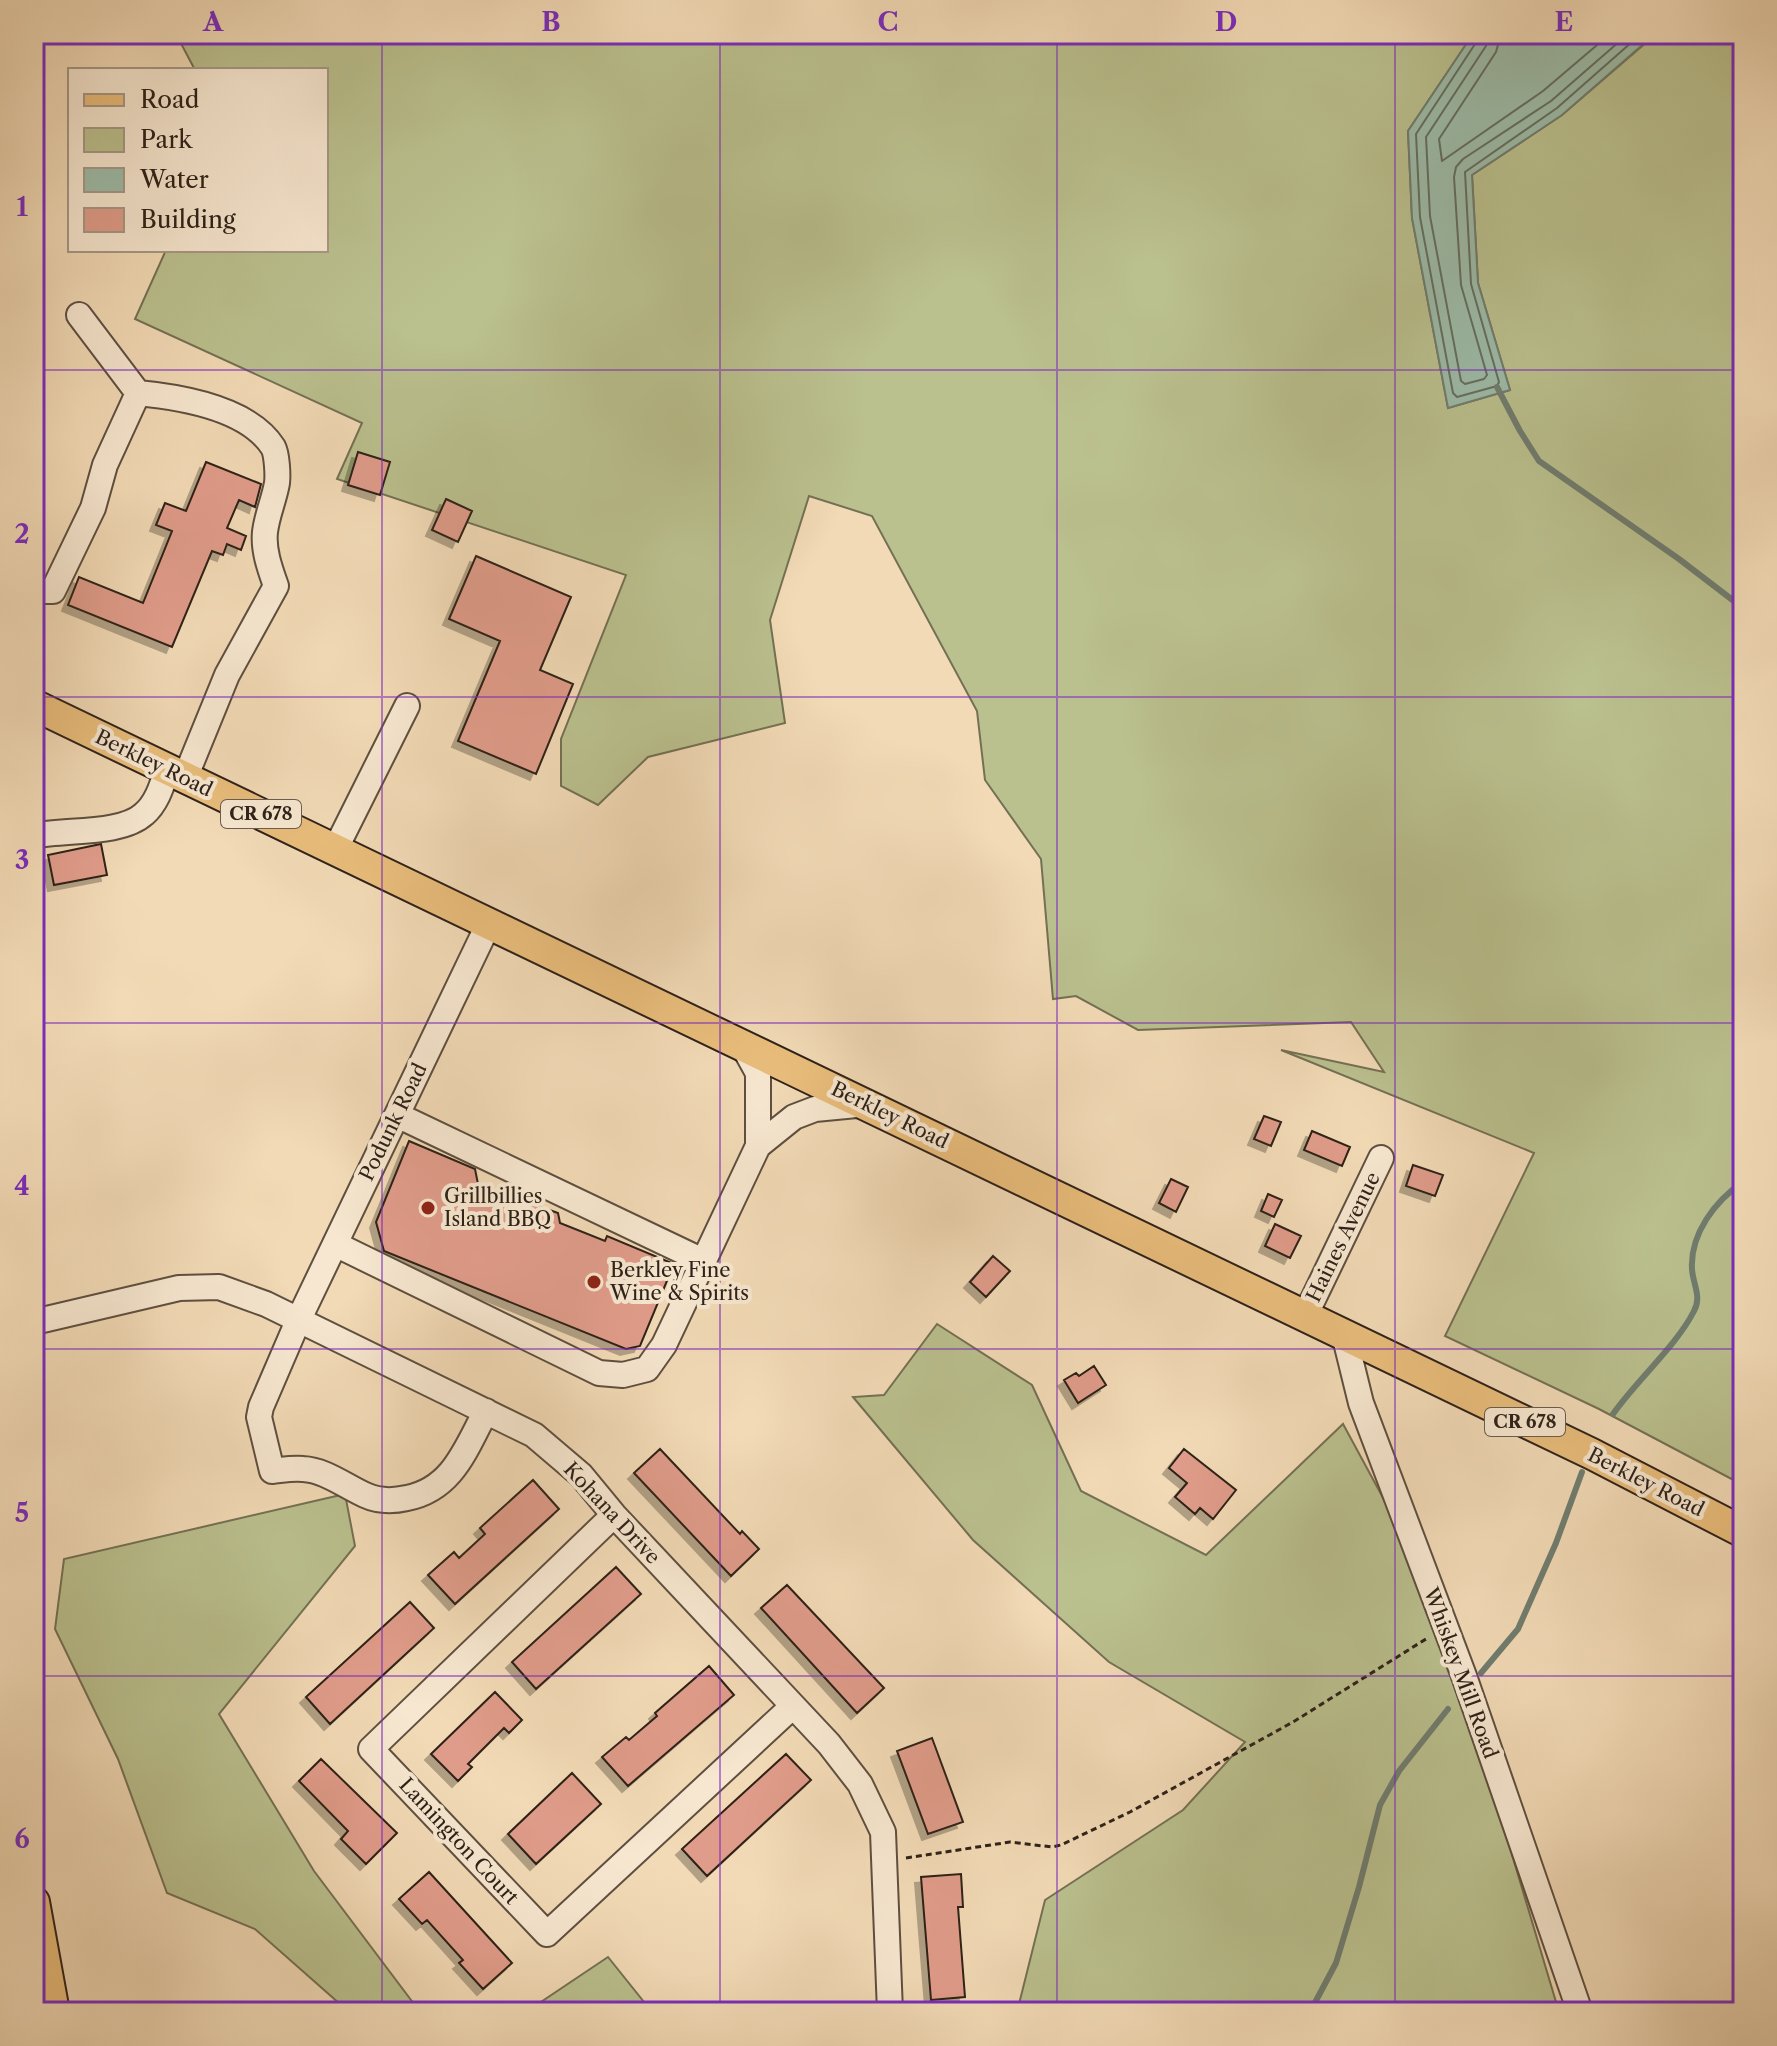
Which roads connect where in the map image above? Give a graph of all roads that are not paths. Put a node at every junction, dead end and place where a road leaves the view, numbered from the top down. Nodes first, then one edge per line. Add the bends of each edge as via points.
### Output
1 (79, 315) dead end
2 (138, 393) junction
3 (34, 591) edge
4 (34, 705) edge
5 (407, 706) dead end
6 (176, 774) junction
7 (34, 836) edge
8 (335, 850) junction
9 (489, 923) junction
10 (742, 1044) junction
11 (867, 1104) junction
12 (397, 1115) junction
13 (758, 1146) junction
14 (1381, 1158) dead end
15 (335, 1244) junction
16 (703, 1261) junction
17 (1305, 1316) junction
18 (298, 1321) junction
19 (34, 1322) edge
20 (1344, 1334) junction
21 (486, 1411) junction
22 (614, 1515) junction
23 (1743, 1532) edge
24 (793, 1706) junction
25 (34, 1902) edge
26 (54, 2012) edge
27 (890, 2012) edge
28 (1580, 2012) edge

1 - 2 street
2 - 3 street via 105,465 93,508 53,591
2 - 6 street via 217,408 254,428 274,448 277,481 265,533 276,586
4 - 6 main road, Berkley Road / CR 678
5 - 8 street
6 - 7 street via 143,815 124,824
6 - 8 main road, Berkley Road / CR 678
8 - 9 main road, Berkley Road / CR 678
9 - 10 main road, Berkley Road / CR 678
9 - 12 street, Podunk Road
10 - 11 main road, Berkley Road / CR 678
10 - 13 street via 758,1073
11 - 13 street via 815,1109 794,1117
11 - 17 main road, Berkley Road / CR 678
12 - 15 street, Podunk Road
12 - 16 street
13 - 16 street
14 - 17 street, Haines Avenue
15 - 16 street via 599,1373 623,1375 647,1369 664,1345
15 - 18 street, Podunk Road
17 - 20 main road, Berkley Road / CR 678
18 - 19 street, Kohana Drive via 219,1287 179,1288
18 - 21 street, Kohana Drive
18 - 21 street, Podunk Road via 259,1417 272,1471 320,1473 383,1500 415,1497 453,1472
20 - 23 main road, Berkley Road / CR 678
20 - 28 street, Whiskey Mill Road via 1361,1403
21 - 22 street, Kohana Drive via 534,1435 581,1475
22 - 24 street, Kohana Drive
22 - 24 street, Lamington Court via 371,1749 547,1934
24 - 27 street, Kohana Drive via 860,1784 883,1832
25 - 26 main road

